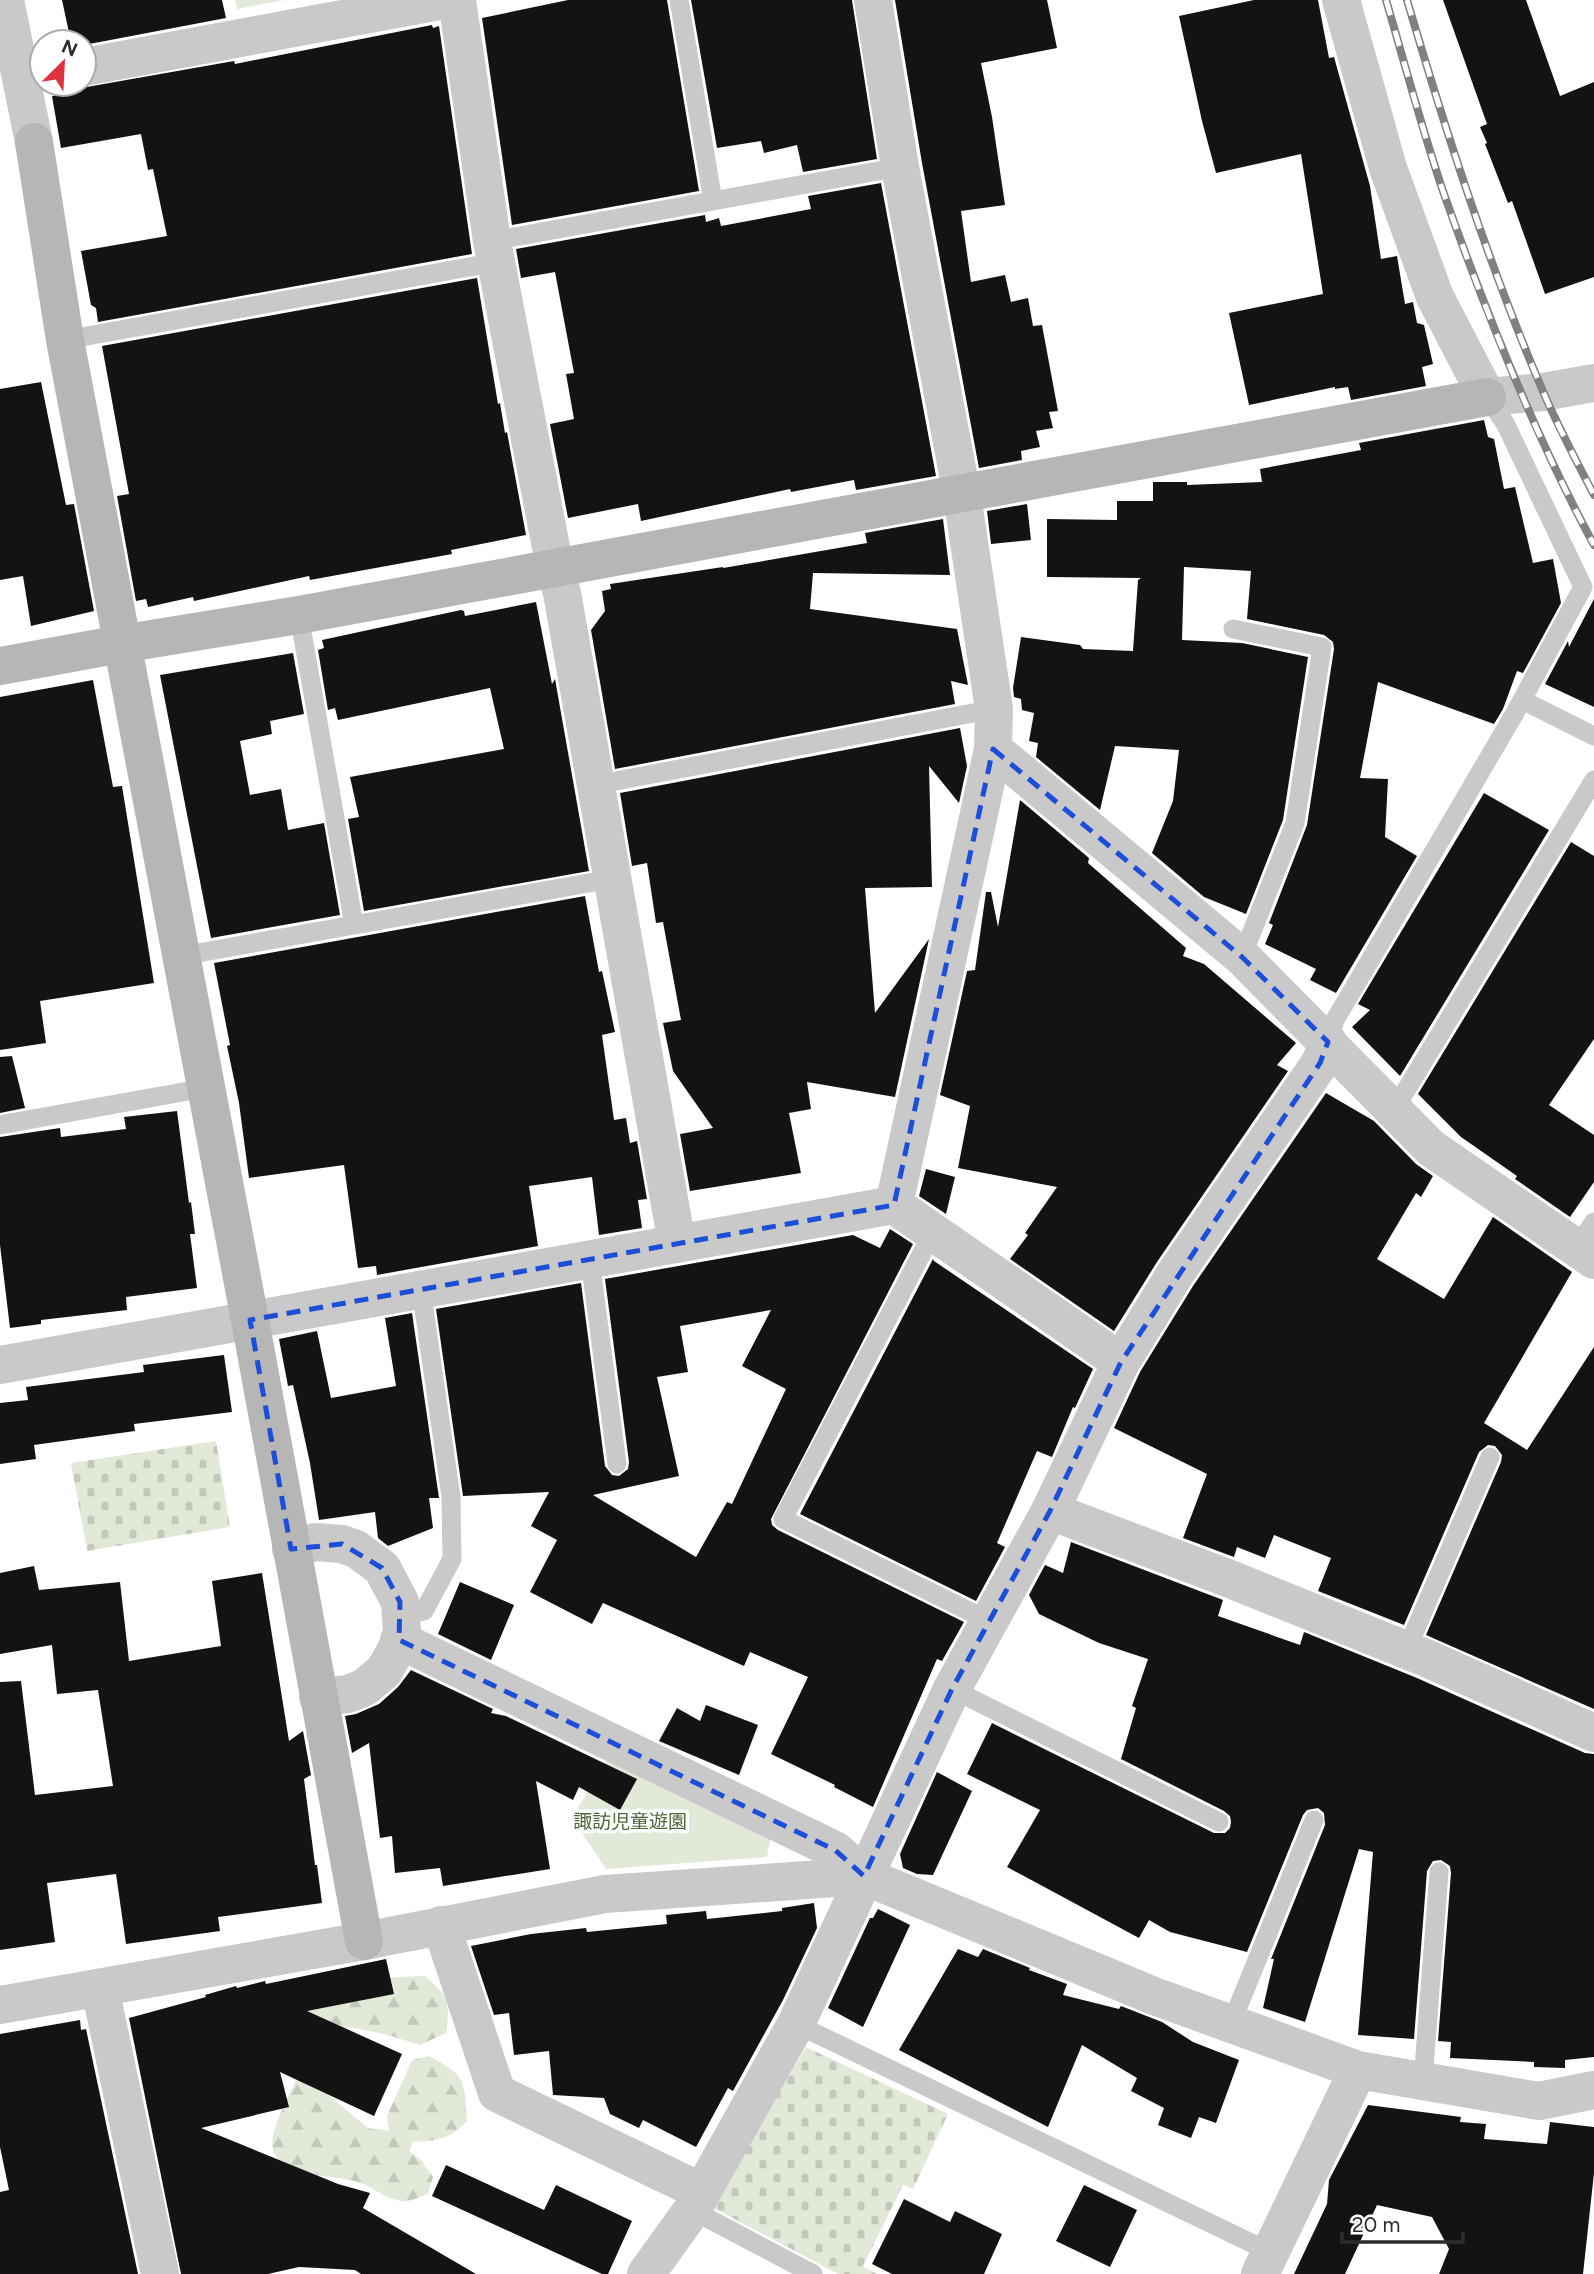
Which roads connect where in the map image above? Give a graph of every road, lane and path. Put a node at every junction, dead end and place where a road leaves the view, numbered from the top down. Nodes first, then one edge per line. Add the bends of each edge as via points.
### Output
1 (5, 0) edge
2 (445, 0) edge
3 (457, 0) edge
4 (679, 0) edge
5 (873, 0) edge
6 (1341, 0) edge
7 (98, 64) edge
8 (28, 65) edge
9 (33, 98) edge
10 (900, 167) junction
11 (713, 201) junction
12 (495, 252) junction
13 (65, 340) junction
14 (1594, 383) edge
15 (1487, 397) junction
16 (962, 495) junction
17 (555, 568) junction
18 (299, 615) junction
19 (1233, 629) dead end
20 (121, 644) junction
21 (0, 666) edge
22 (1522, 700) junction
23 (994, 709) junction
24 (1594, 736) edge
25 (993, 749) junction
26 (1594, 780) edge
27 (595, 785) junction
28 (611, 879) junction
29 (354, 925) junction
30 (181, 956) junction
31 (1242, 957) junction
32 (1328, 1042) junction
33 (205, 1088) junction
34 (1394, 1110) junction
35 (0, 1125) edge
36 (894, 1205) junction
37 (933, 1232) junction
38 (1588, 1243) edge
39 (677, 1244) junction
40 (590, 1260) junction
41 (421, 1288) junction
42 (250, 1320) junction
43 (1121, 1362) junction
44 (0, 1364) edge
45 (1490, 1457) dead end
46 (617, 1464) dead end
47 (1050, 1511) junction
48 (291, 1549) junction
49 (989, 1620) junction
50 (400, 1628) junction
51 (1406, 1651) junction
52 (951, 1689) junction
53 (318, 1697) junction
54 (1594, 1733) edge
55 (1314, 1819) dead end
56 (1219, 1822) dead end
57 (1439, 1872) dead end
58 (864, 1875) junction
59 (441, 1926) junction
60 (364, 1941) junction
61 (100, 1989) junction
62 (0, 2005) edge
63 (796, 2024) junction
64 (1231, 2024) junction
65 (1358, 2070) junction
66 (1423, 2081) junction
67 (1594, 2090) edge
68 (697, 2201) junction
69 (1265, 2263) edge
70 (160, 2274) edge
71 (646, 2274) edge
72 (813, 2274) edge

1 - 8 street
2 - 7 street
3 - 12 street
4 - 11 lane
5 - 10 street
6 - 15 street via 1388,168 1435,297
9 - 13 street via 34,142
10 - 11 lane
10 - 16 street
11 - 12 lane
12 - 13 lane
12 - 17 street
13 - 20 street
14 - 15 street
15 - 16 street
15 - 22 lane via 1505,423 1583,587
16 - 17 street
16 - 23 street
17 - 18 street
17 - 27 street
18 - 20 street
18 - 29 lane
19 - 31 lane via 1322,647 1295,823
20 - 21 street
20 - 30 street
22 - 24 lane
22 - 32 lane via 1335,1020
23 - 25 street
23 - 27 lane
25 - 31 street
25 - 36 street
26 - 34 lane
27 - 28 street
28 - 29 lane
28 - 39 street
29 - 30 lane
30 - 33 street
31 - 32 street
32 - 34 street
32 - 43 street via 1320,1063 1175,1273
33 - 35 lane
33 - 42 street
34 - 38 street via 1431,1148
36 - 37 street
36 - 39 street
37 - 43 street
37 - 49 lane via 783,1519
39 - 40 street
40 - 41 street
40 - 46 lane
41 - 42 street
41 - 50 lane via 451,1497 452,1559 424,1611
42 - 44 street
42 - 48 street
43 - 47 street
45 - 51 lane
47 - 49 street
47 - 51 street
48 - 50 street via 315,1542 356,1549 382,1568 400,1602
48 - 53 street
49 - 52 street
50 - 53 street via 397,1648 384,1671 365,1687
50 - 58 street via 835,1850
51 - 54 street
52 - 56 lane
52 - 58 street
53 - 60 street
55 - 64 lane
57 - 66 lane
58 - 59 street via 605,1894
58 - 63 street
58 - 64 street
59 - 60 street
59 - 68 street via 497,2093
60 - 61 street
61 - 62 street
61 - 70 street
63 - 68 street
63 - 69 lane
64 - 65 street
65 - 66 street
65 - 69 street
66 - 67 street via 1539,2101
68 - 71 street
68 - 72 lane

